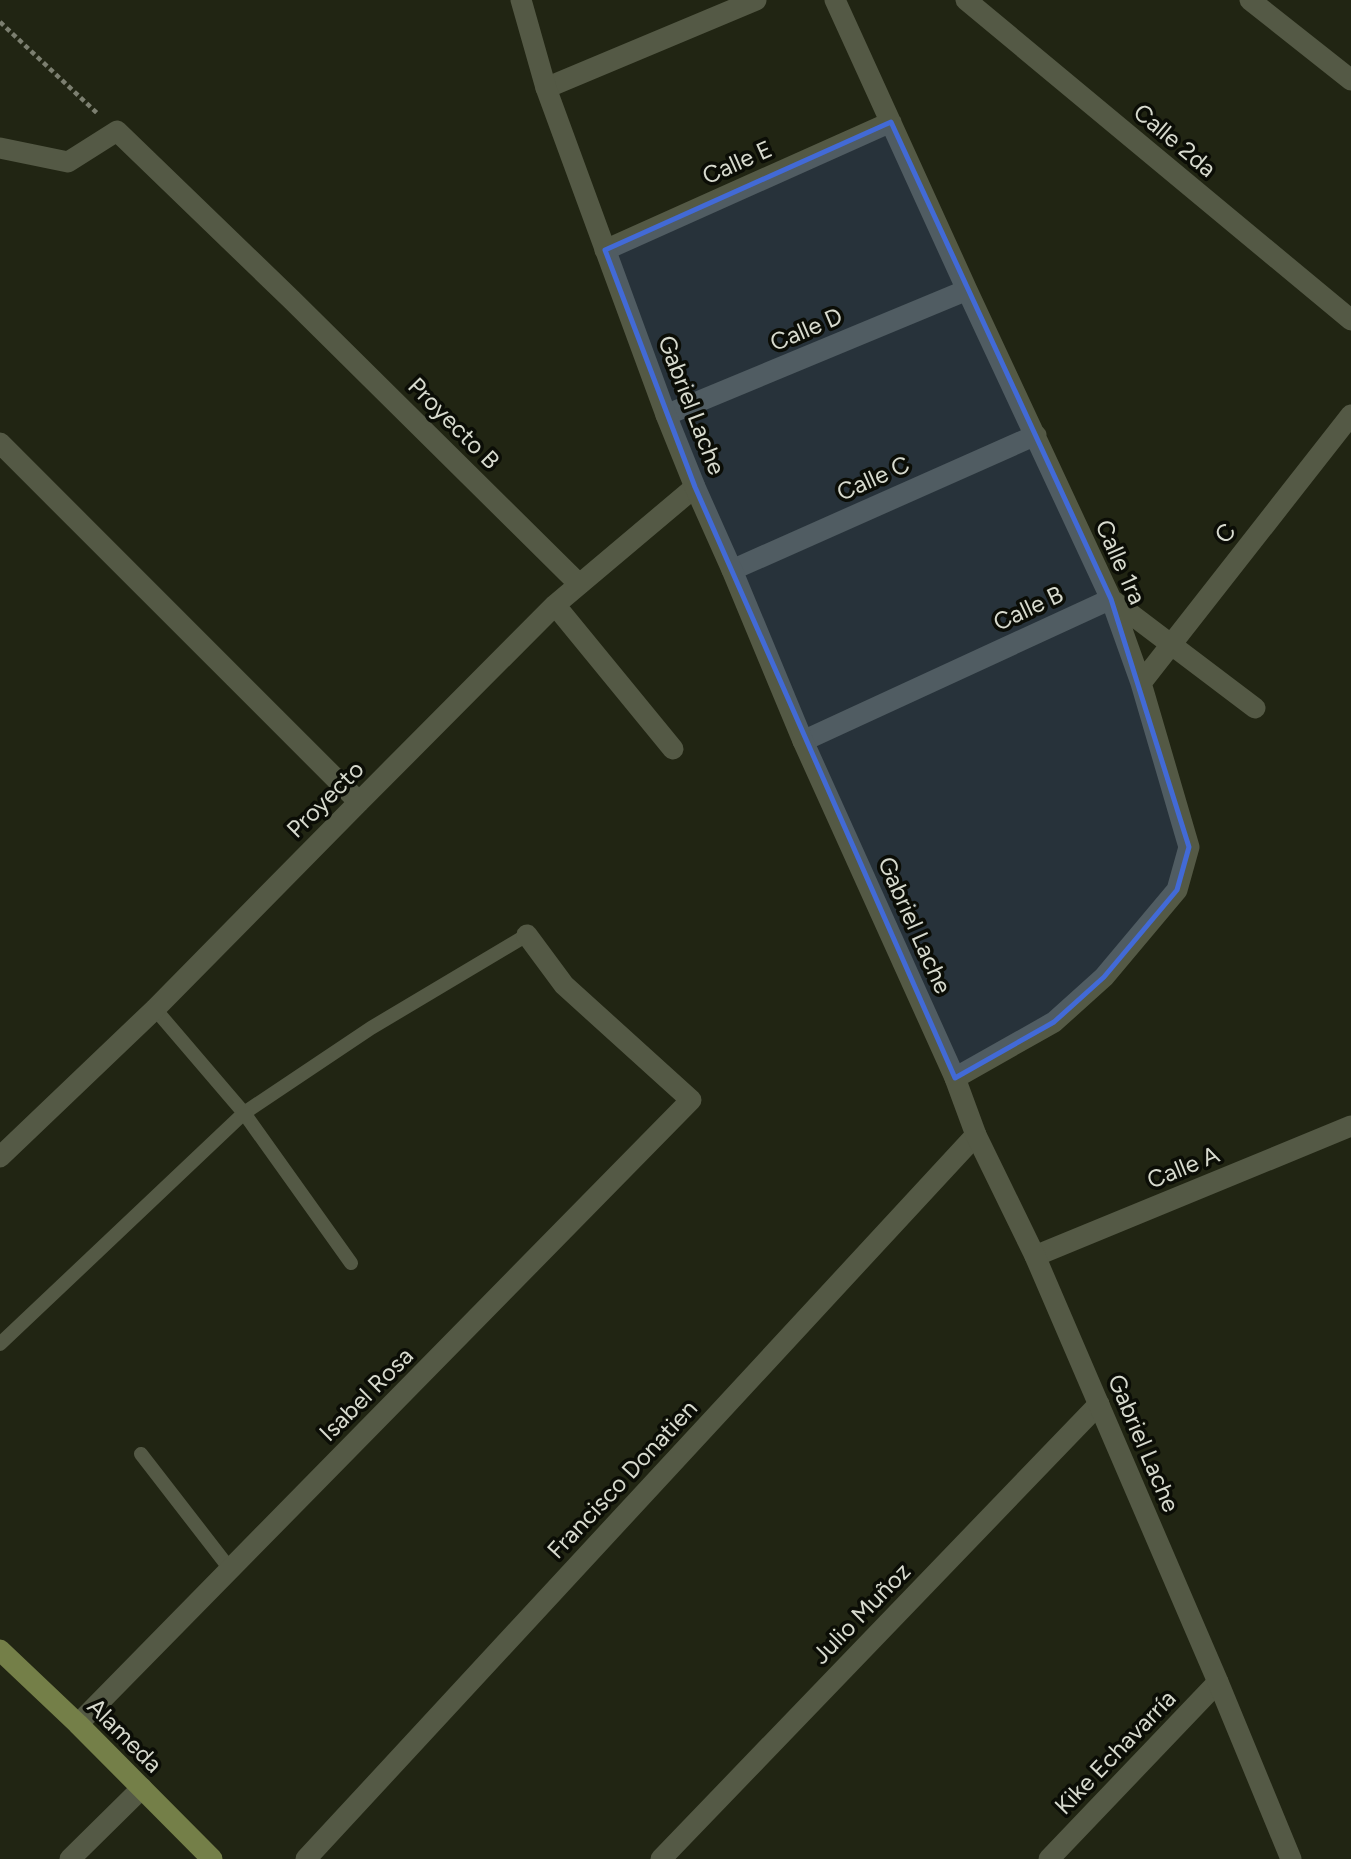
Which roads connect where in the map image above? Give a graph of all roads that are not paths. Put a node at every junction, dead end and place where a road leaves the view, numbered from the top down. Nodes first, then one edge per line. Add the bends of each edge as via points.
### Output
1 (521, 0) edge
2 (756, 0) edge
3 (835, 0) edge
4 (966, 0) edge
5 (1250, 0) edge
6 (1351, 80) edge
7 (546, 88) junction
8 (891, 122) junction
9 (0, 148) edge
10 (605, 250) junction
11 (967, 290) junction
12 (1351, 320) edge
13 (666, 415) junction
14 (1351, 415) edge
15 (1035, 435) junction
16 (0, 443) edge
17 (695, 487) junction
18 (732, 570) junction
19 (579, 584) junction
20 (1111, 598) junction
21 (555, 605) junction
22 (1172, 644) junction
23 (1141, 683) junction
24 (1255, 708) dead end
25 (803, 741) junction
26 (673, 749) dead end
27 (359, 802) junction
28 (527, 935) joint
29 (155, 1009) junction
30 (955, 1078) junction
31 (244, 1113) junction
32 (1351, 1126) edge
33 (976, 1135) junction
34 (0, 1157) edge
35 (1035, 1256) junction
36 (351, 1263) dead end
37 (0, 1344) edge
38 (1098, 1404) junction
39 (141, 1454) dead end
40 (230, 1569) junction
41 (0, 1650) edge
42 (1218, 1682) junction
43 (78, 1724) junction
44 (142, 1788) junction
45 (70, 1859) edge
46 (212, 1859) edge
47 (306, 1859) edge
48 (661, 1859) edge
49 (1049, 1859) edge
50 (1291, 1859) edge

1 - 7 street, Gabriel Lache
2 - 7 street
3 - 8 street, Calle 1ra
4 - 12 street, Calle 2da
5 - 6 street
7 - 10 street, Gabriel Lache
8 - 10 street, Calle E
8 - 11 street, Calle 1ra
9 - 19 street, Proyecto B via 68,162 117,131
10 - 13 street, Gabriel Lache
11 - 13 street, Calle D
11 - 15 street, Calle 1ra
13 - 17 street, Gabriel Lache
14 - 22 street, C
15 - 18 street, Calle C
15 - 20 street, Calle 1ra
16 - 27 street
17 - 18 street, Gabriel Lache
17 - 19 street, Proyecto
18 - 25 street, Gabriel Lache
19 - 21 street, Proyecto
20 - 22 street
20 - 23 street, Calle 1ra
20 - 25 street, Calle B
21 - 26 street
21 - 27 street, Proyecto
22 - 23 street, C
22 - 24 street
23 - 30 street, Calle 1ra via 1189,847 1177,890 1104,977 1054,1023
25 - 30 street, Gabriel Lache
27 - 29 street, Proyecto
28 - 31 lane via 371,1028
28 - 40 street, Isabel Rosa via 564,985 691,1100
29 - 31 lane
29 - 34 street, Proyecto
30 - 33 street, Gabriel Lache
31 - 36 lane
31 - 37 lane
32 - 35 street, Calle A
33 - 35 street, Gabriel Lache
33 - 47 street, Francisco Donatien
35 - 38 street, Gabriel Lache
38 - 42 street, Gabriel Lache
38 - 48 street, Julio Muñoz
39 - 40 lane
40 - 43 street, Isabel Rosa
41 - 43 main road, Alameda
42 - 49 street, Kike Echavarría
42 - 50 street, Gabriel Lache
43 - 44 main road, Alameda
44 - 45 street
44 - 46 main road, Alameda

